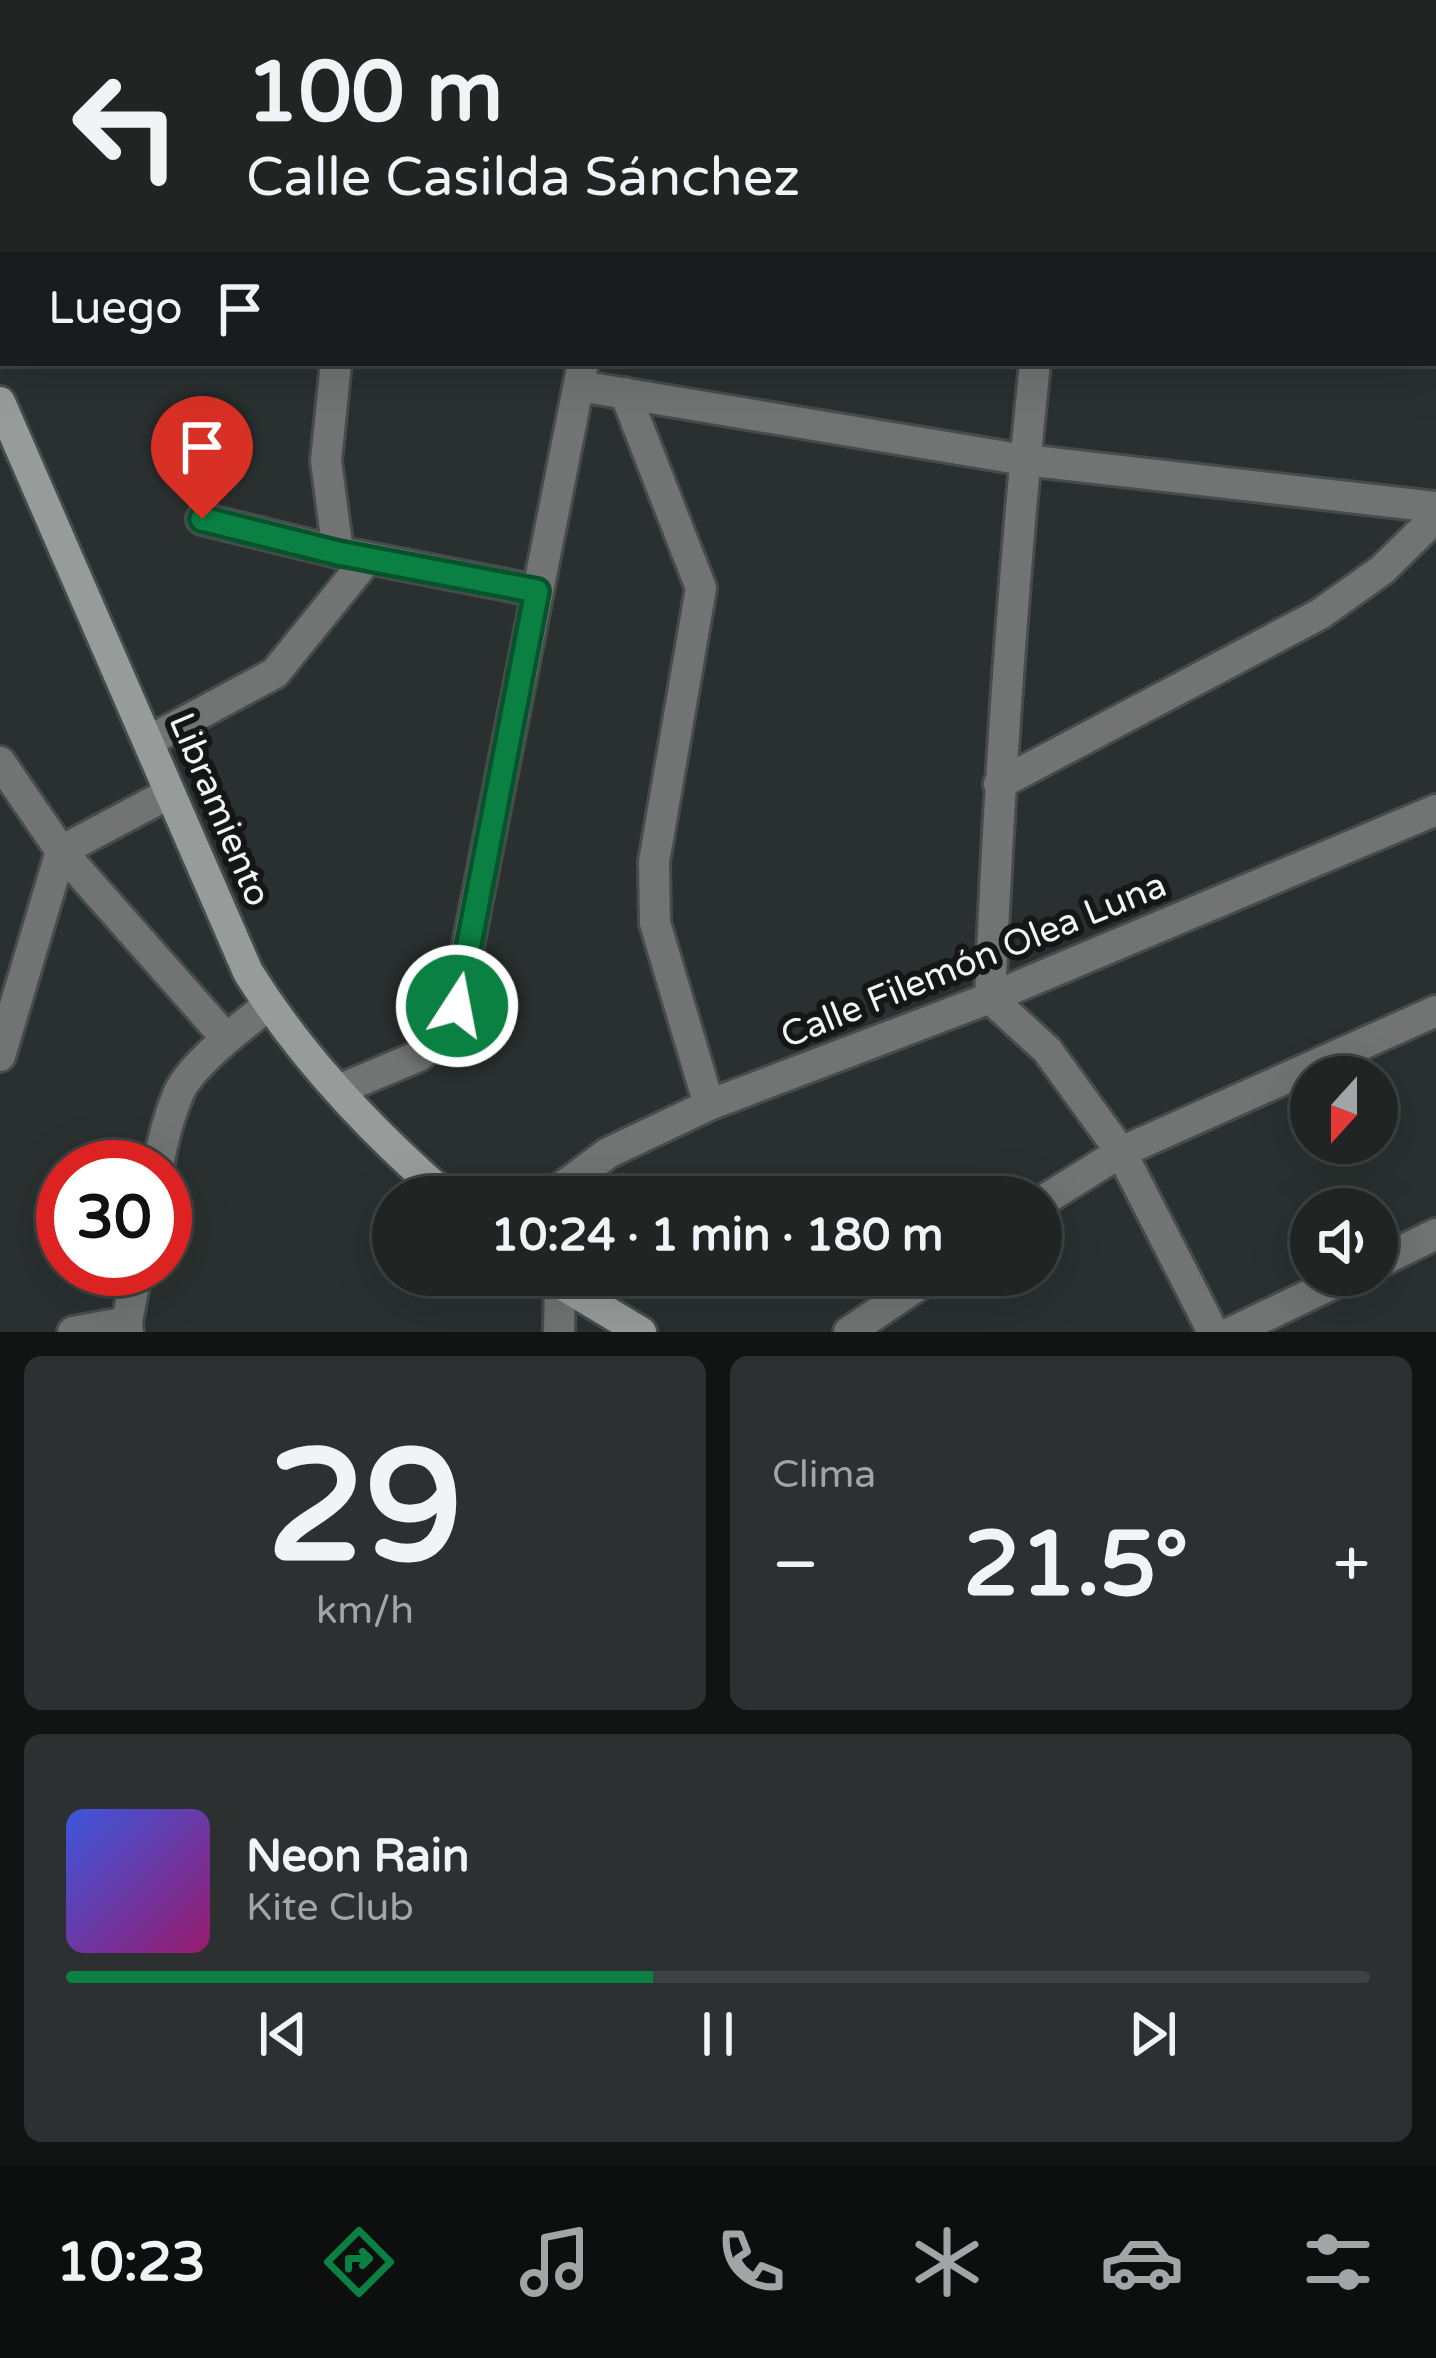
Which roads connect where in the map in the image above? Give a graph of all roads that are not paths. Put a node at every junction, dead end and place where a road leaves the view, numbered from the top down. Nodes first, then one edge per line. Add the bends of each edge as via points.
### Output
1 (336, 366) edge
2 (1035, 366) edge
3 (581, 374) edge
4 (625, 393) junction
5 (0, 402) edge
6 (1025, 460) junction
7 (1436, 507) edge
8 (1436, 517) edge
9 (202, 519) dead end
10 (353, 555) junction
11 (537, 591) junction
12 (149, 741) junction
13 (0, 762) edge
14 (999, 784) junction
15 (170, 794) junction
16 (1436, 811) edge
17 (61, 851) junction
18 (990, 998) junction
19 (269, 1005) junction
20 (1436, 1011) edge
21 (226, 1038) junction
22 (0, 1055) edge
23 (338, 1090) junction
24 (709, 1106) junction
25 (163, 1140) edge
26 (1121, 1152) junction
27 (422, 1176) edge
28 (577, 1176) edge
29 (1062, 1189) edge
30 (1436, 1234) edge
31 (1398, 1253) edge
32 (133, 1296) edge
33 (555, 1296) edge
34 (580, 1296) edge
35 (902, 1296) edge
36 (1307, 1296) edge
37 (128, 1327) edge
38 (73, 1332) edge
39 (559, 1332) edge
40 (641, 1332) edge
41 (849, 1332) edge
42 (1214, 1332) edge
43 (1232, 1332) edge

1 - 10 street via 326,461
2 - 6 street
3 - 4 street
3 - 11 street
4 - 6 street
4 - 24 street via 701,588 654,862 655,923
5 - 12 main road, Libramiento
6 - 7 street
6 - 14 street
8 - 14 street via 1382,570 1320,614
9 - 10 street
10 - 11 street
10 - 12 street via 275,673
11 - 23 street via 457,1006 445,1034 419,1056
12 - 15 main road, Libramiento
13 - 17 street
14 - 18 street
15 - 17 street
15 - 19 main road, Libramiento
16 - 18 street, Calle Filemón Olea Luna
17 - 21 street
17 - 22 street
18 - 24 street, Calle Filemón Olea Luna
18 - 26 street via 1047,1050
19 - 21 street
19 - 23 main road, Libramiento
20 - 26 street
21 - 25 street via 181,1088
23 - 27 main road, Libramiento
24 - 28 street, Calle Filemón Olea Luna
26 - 29 street
26 - 42 street
30 - 31 street
32 - 37 street
33 - 39 street
34 - 40 main road
35 - 41 street
36 - 43 street
37 - 38 street

